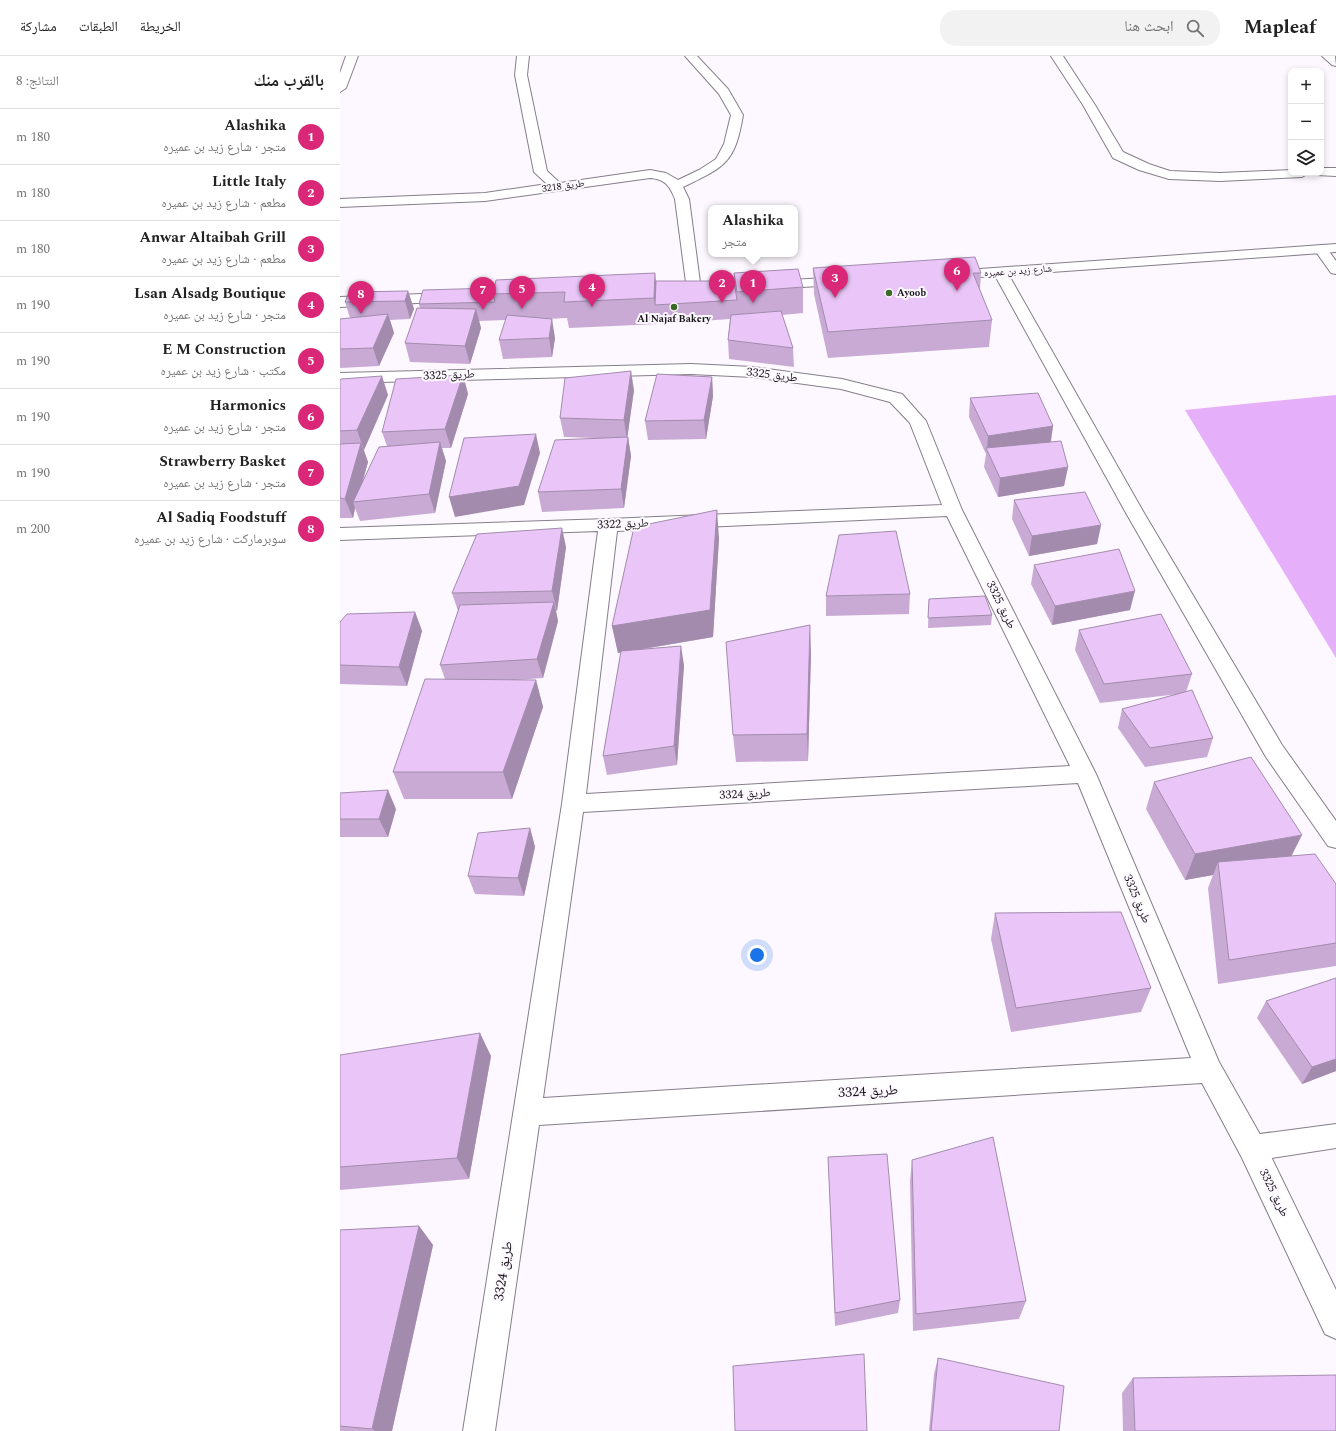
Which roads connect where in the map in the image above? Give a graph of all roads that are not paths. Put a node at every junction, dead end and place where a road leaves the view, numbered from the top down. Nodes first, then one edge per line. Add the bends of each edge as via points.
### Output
1 (352, 56) edge
2 (523, 56) edge
3 (691, 56) edge
4 (1057, 56) edge
5 (1328, 56) edge
6 (1336, 62) edge
7 (340, 88) edge
8 (1324, 172) edge
9 (1336, 172) edge
10 (1288, 174) edge
11 (677, 185) junction
12 (557, 187) junction
13 (340, 203) edge
14 (1336, 248) edge
15 (1320, 249) junction
16 (1336, 270) edge
17 (1000, 272) junction
18 (938, 276) edge
19 (859, 280) edge
20 (757, 286) edge
21 (710, 289) edge
22 (678, 290) edge
23 (694, 290) junction
24 (466, 298) edge
25 (340, 302) edge
26 (340, 378) edge
27 (953, 510) junction
28 (608, 525) junction
29 (340, 534) edge
30 (1085, 774) junction
31 (572, 804) junction
32 (1336, 840) edge
33 (1209, 1070) junction
34 (528, 1112) junction
35 (1336, 1136) edge
36 (1252, 1148) junction
37 (1336, 1323) edge
38 (479, 1431) edge

1 - 7 street
2 - 12 street via 521,75 541,172
3 - 11 street via 724,92 737,115 729,152 719,165
4 - 10 street via 1118,155 1144,167 1169,174 1220,177
5 - 6 street
8 - 9 street
11 - 12 street, طريق 3218 via 666,177 650,174
11 - 23 street via 682,199
12 - 13 street, طريق 3218 via 485,197
14 - 15 street, شارع زيد بن عميره
15 - 16 lane
15 - 17 street, شارع زيد بن عميره
17 - 18 street, شارع زيد بن عميره
17 - 32 street via 1135,513 1274,751
19 - 20 street
21 - 23 street
22 - 23 street
24 - 25 street
26 - 27 street, طريق 3325 via 691,369 753,372 842,384 896,398 918,421
27 - 28 street, طريق 3322
27 - 30 street, طريق 3325
28 - 29 street, طريق 3322
28 - 31 street, طريق 3324
30 - 31 street, طريق 3324
30 - 33 street, طريق 3325
31 - 34 street, طريق 3324
33 - 34 street, طريق 3324
33 - 36 street, طريق 3325
34 - 38 street, طريق 3324
35 - 36 lane
36 - 37 street, طريق 3325

